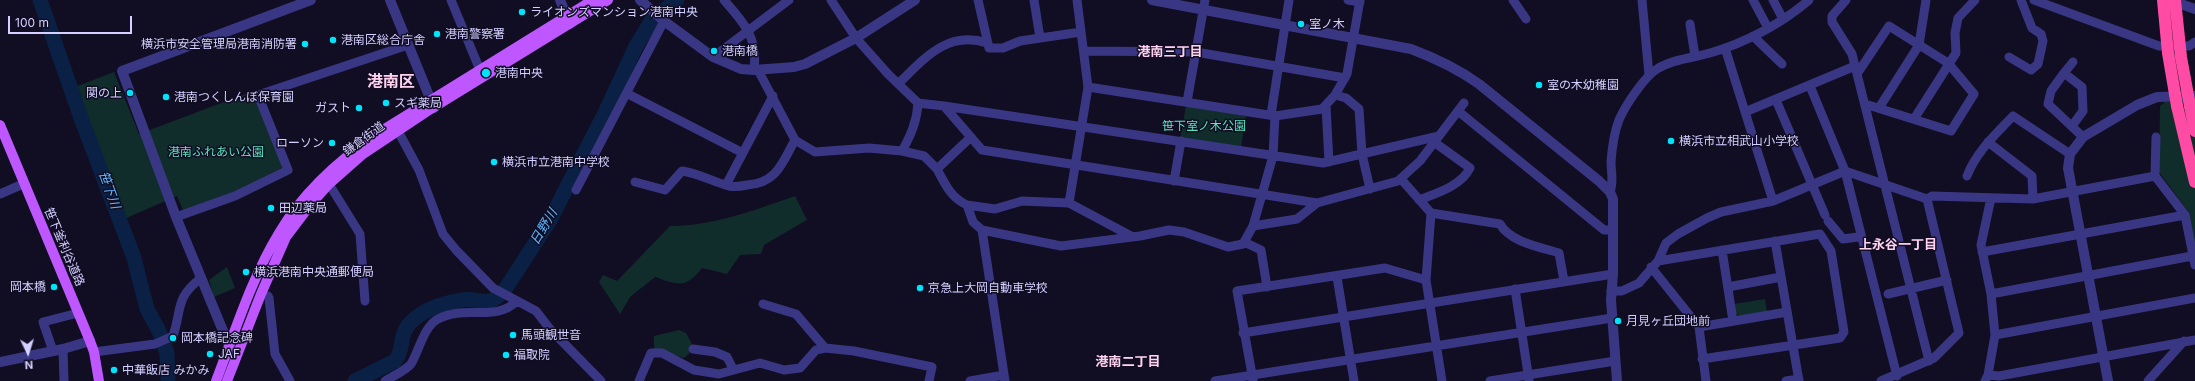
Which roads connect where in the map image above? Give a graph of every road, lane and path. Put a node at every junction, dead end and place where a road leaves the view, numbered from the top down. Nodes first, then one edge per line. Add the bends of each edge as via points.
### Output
1 (311, 0) edge
2 (390, 0) edge
3 (451, 0) edge
4 (560, 0) edge
5 (593, 0) edge
6 (608, 0) edge
7 (640, 0) edge
8 (724, 0) edge
9 (789, 0) edge
10 (831, 0) edge
11 (915, 0) edge
12 (978, 0) edge
13 (1034, 0) edge
14 (1077, 0) edge
15 (1152, 0) edge
16 (1289, 0) edge
17 (1348, 0) edge
18 (1513, 0) edge
19 (1642, 0) edge
20 (1753, 0) edge
21 (1773, 0) edge
22 (1809, 0) edge
23 (1846, 0) edge
24 (1926, 0) edge
25 (1975, 0) edge
26 (2021, 0) edge
27 (2034, 0) edge
28 (2163, 0) edge
29 (2169, 0) edge
30 (2175, 0) edge
31 (1360, 1) edge
32 (1204, 5) edge
33 (2195, 10) edge
34 (1783, 19) junction
35 (569, 20) junction
36 (663, 20) junction
37 (1526, 20) dead end
38 (1690, 24) dead end
39 (1285, 26) junction
40 (1768, 28) junction
41 (749, 30) junction
42 (1081, 32) junction
43 (1753, 36) junction
44 (856, 38) junction
45 (1040, 38) junction
46 (1354, 38) junction
47 (2195, 42) edge
48 (986, 43) junction
49 (408, 45) junction
50 (1919, 45) junction
51 (1725, 48) junction
52 (1084, 51) junction
53 (1196, 52) junction
54 (1694, 56) junction
55 (713, 57) junction
56 (2009, 57) dead end
57 (2073, 62) dead end
58 (1948, 63) junction
59 (1782, 64) dead end
60 (1279, 67) junction
61 (480, 70) junction
62 (756, 70) junction
63 (1856, 70) junction
64 (2064, 73) junction
65 (1649, 76) junction
66 (1345, 78) junction
67 (898, 84) junction
68 (1810, 86) junction
69 (1088, 87) junction
70 (628, 94) junction
71 (1335, 95) junction
72 (773, 96) junction
73 (1776, 100) junction
74 (2192, 101) edge
75 (918, 102) junction
76 (1187, 102) junction
77 (432, 103) junction
78 (1464, 103) dead end
79 (1865, 104) junction
80 (944, 106) junction
81 (1326, 106) junction
82 (1879, 108) junction
83 (1458, 111) junction
84 (1745, 112) junction
85 (1273, 115) junction
86 (1914, 119) junction
87 (0, 125) edge
88 (1082, 126) junction
89 (2072, 126) junction
90 (398, 131) junction
91 (2195, 131) edge
92 (971, 137) junction
93 (2156, 137) dead end
94 (2083, 138) junction
95 (1436, 139) junction
96 (795, 140) junction
97 (1181, 141) junction
98 (1988, 142) junction
99 (902, 151) junction
100 (743, 153) junction
101 (1362, 154) junction
102 (2070, 154) junction
103 (1273, 156) junction
104 (1329, 162) junction
105 (1075, 166) junction
106 (937, 169) junction
107 (1845, 171) junction
108 (1967, 176) dead end
109 (2155, 176) junction
110 (1401, 178) junction
111 (1174, 180) junction
112 (635, 182) dead end
113 (2195, 182) edge
114 (23, 184) junction
115 (329, 184) junction
116 (1811, 184) junction
117 (726, 185) junction
118 (1886, 185) junction
119 (1370, 189) junction
120 (576, 190) dead end
121 (1610, 192) junction
122 (2072, 192) junction
123 (0, 194) edge
124 (1262, 195) junction
125 (1991, 198) junction
126 (1927, 199) junction
127 (2033, 199) junction
128 (1419, 200) junction
129 (1773, 201) junction
130 (1069, 203) junction
131 (1317, 203) junction
132 (967, 204) junction
133 (1431, 213) junction
134 (2185, 215) junction
135 (176, 218) junction
136 (1254, 226) junction
137 (982, 230) junction
138 (1612, 230) junction
139 (2080, 234) junction
140 (1131, 236) junction
141 (1860, 236) junction
142 (1775, 241) junction
143 (1244, 242) junction
144 (1722, 250) junction
145 (1982, 252) junction
146 (2193, 261) edge
147 (1655, 264) junction
148 (1613, 274) junction
149 (1337, 276) junction
150 (1781, 277) junction
151 (2088, 277) junction
152 (201, 278) junction
153 (1426, 280) junction
154 (1947, 280) junction
155 (1564, 281) junction
156 (1268, 287) junction
157 (1728, 287) junction
158 (1515, 289) junction
159 (1911, 289) junction
160 (1611, 291) junction
161 (261, 294) junction
162 (1888, 294) dead end
163 (1992, 294) junction
164 (2195, 298) edge
165 (365, 300) dead end
166 (514, 300) junction
167 (1430, 303) junction
168 (763, 304) dead end
169 (1787, 312) junction
170 (78, 313) junction
171 (1343, 317) junction
172 (2096, 317) junction
173 (1612, 318) junction
174 (1733, 321) junction
175 (1699, 327) junction
176 (1522, 332) junction
177 (1243, 333) junction
178 (1995, 335) junction
179 (2195, 340) edge
180 (90, 341) junction
181 (2184, 341) junction
182 (1793, 345) junction
183 (229, 346) junction
184 (1436, 346) junction
185 (826, 348) junction
186 (692, 349) dead end
187 (58, 350) junction
188 (94, 352) junction
189 (2103, 356) junction
190 (1702, 359) junction
191 (235, 360) junction
192 (1350, 360) junction
193 (1615, 361) junction
194 (1929, 361) junction
195 (0, 362) edge
196 (733, 369) junction
197 (1897, 376) junction
198 (1004, 378) edge
199 (1252, 378) edge
200 (1529, 378) edge
201 (1986, 378) edge
202 (1799, 380) edge
203 (64, 381) edge
204 (99, 381) edge
205 (216, 381) edge
206 (227, 381) edge
207 (290, 381) edge
208 (385, 381) edge
209 (601, 381) edge
210 (639, 381) edge
211 (929, 381) edge
212 (970, 381) edge
213 (1215, 381) edge
214 (1354, 381) edge
215 (1442, 381) edge
216 (1490, 381) edge
217 (1617, 381) edge
218 (1706, 381) edge
219 (1786, 381) edge
220 (1881, 381) edge
221 (2108, 381) edge
222 (2148, 381) edge

1 - 135 street via 122,71
2 - 49 street
3 - 61 street
4 - 35 street
5 - 35 main road, 鎌倉街道
6 - 35 main road, 鎌倉街道
7 - 36 street
8 - 41 street
9 - 41 street
10 - 44 street
11 - 44 street
12 - 48 street
13 - 45 street
14 - 42 street
15 - 32 street
16 - 39 street
17 - 31 street
18 - 37 street
19 - 65 street
20 - 40 street
21 - 34 street
22 - 34 street
23 - 63 street via 1832,16 1832,22 1852,54
24 - 50 street
25 - 58 street via 1958,18 1955,34 1956,53
26 - 56 street via 2032,28 2041,34 2043,41 2038,64 2031,70
27 - 47 street via 2159,46 2189,46
28 - 113 highway, bridge via 2177,106
29 - 33 street
30 - 74 highway, bridge via 2181,57
31 - 46 street
32 - 39 street
32 - 53 street
34 - 40 street
35 - 61 main road, 鎌倉街道
35 - 77 main road, 鎌倉街道
36 - 55 street
36 - 70 street
38 - 54 street
39 - 46 street
39 - 60 street
40 - 43 street
41 - 55 street
41 - 62 street
42 - 45 street
42 - 52 street
43 - 51 street
43 - 59 street
44 - 62 street via 805,64
44 - 67 street
45 - 48 street via 1020,41 1003,48 989,48
46 - 66 street
46 - 121 street via 1411,49 1464,73
48 - 67 street via 964,39 948,43 928,55
49 - 77 street
49 - 135 street via 258,95 288,170 235,196
50 - 58 street
50 - 63 street via 1889,26
50 - 82 street
51 - 54 street
51 - 84 street
52 - 53 street
52 - 69 street
53 - 60 street
53 - 76 street
54 - 65 street via 1665,65
55 - 62 street via 741,69
57 - 64 street
58 - 86 street
58 - 86 street via 1974,94 1951,131
60 - 66 street
60 - 85 street
61 - 77 main road, 鎌倉街道
62 - 72 street
63 - 68 street
63 - 79 street
64 - 89 street via 2082,87 2083,111
64 - 89 street via 2051,91 2048,104
65 - 121 street via 1619,120 1613,141 1613,183
66 - 71 street
67 - 75 street
68 - 73 street
68 - 107 street
69 - 76 street
69 - 88 street
70 - 100 street
70 - 120 street
71 - 81 street
71 - 101 street via 1346,98 1359,109
72 - 96 street
72 - 100 street
73 - 84 street
73 - 116 street
74 - 91 highway
74 - 94 street via 2157,97 2137,105
75 - 80 street
75 - 99 street via 917,117 910,138
76 - 85 street
77 - 90 main road, 鎌倉街道
77 - 183 main road, 鎌倉街道 via 352,150 312,188 271,246
78 - 83 street
79 - 82 street
79 - 118 street
80 - 88 street
80 - 92 street
81 - 85 street via 1322,109
81 - 104 street
82 - 86 street
83 - 95 street
83 - 138 street via 1604,230
84 - 129 street
85 - 103 street
87 - 114 main road, 笹下釜利谷道路
88 - 97 street
88 - 105 street
89 - 94 street
90 - 115 main road, 鎌倉街道 via 362,154
90 - 166 street via 419,170 443,234 498,290
92 - 105 street via 982,150
92 - 106 street
93 - 109 street
94 - 102 street
95 - 101 street
95 - 110 street via 1420,161
95 - 128 street via 1470,168 1445,190
96 - 99 street via 815,152 869,148
96 - 117 street via 779,169 770,179 760,184
97 - 103 street
97 - 111 street
98 - 102 street via 2013,116
98 - 108 street
98 - 127 street via 2032,176
99 - 106 street via 924,156
100 - 117 street
101 - 104 street
101 - 119 street
102 - 122 street via 2068,168
103 - 104 street
103 - 124 street
105 - 111 street
105 - 130 street
106 - 132 street via 952,195
107 - 116 street
107 - 118 street
107 - 141 street
109 - 122 street
109 - 134 street
110 - 119 street
110 - 128 street
111 - 124 street
112 - 117 street via 665,190 682,171
114 - 123 street
114 - 170 main road, 笹下釜利谷道路
115 - 161 main road, 鎌倉街道 via 286,236
115 - 165 street via 360,234
116 - 129 street
116 - 141 street via 1827,218 1843,239
118 - 126 street
118 - 159 street
119 - 131 street
121 - 138 street via 1613,199
122 - 127 street
122 - 139 street
124 - 131 street
124 - 136 street
125 - 126 street via 1965,195 1932,196
125 - 127 street
125 - 145 street via 1981,245
126 - 154 street
128 - 133 street
129 - 147 street via 1721,212 1707,218 1666,243
130 - 132 street via 1022,201 995,209
130 - 140 street
131 - 136 street via 1297,219
132 - 137 street via 973,222
133 - 153 street
133 - 155 street via 1500,224 1512,236 1559,253
134 - 139 street
134 - 146 street
135 - 152 street
136 - 143 street
137 - 140 street via 1061,246
137 - 198 street
138 - 148 street
139 - 145 street
139 - 151 street
140 - 143 street via 1169,230 1228,246
141 - 197 street
142 - 144 street
142 - 150 street
142 - 182 street via 1820,234 1831,251 1844,332 1840,338
143 - 156 street via 1261,250
144 - 147 street
144 - 157 street
145 - 163 street
146 - 151 street
147 - 160 street via 1638,283 1622,291
147 - 175 street
148 - 155 street
148 - 160 street
149 - 153 street via 1385,268
149 - 156 street
149 - 171 street
150 - 157 street
150 - 169 street
151 - 163 street
151 - 172 street
152 - 183 street
152 - 188 street via 193,284 180,304 174,331 170,337 155,344
153 - 167 street
154 - 159 street
154 - 194 street via 1959,333
155 - 158 street
156 - 177 street via 1237,291
157 - 174 street
158 - 167 street
158 - 176 street
159 - 162 street
159 - 194 street
160 - 173 street
161 - 191 main road, 鎌倉街道
161 - 207 street via 270,298 275,354
163 - 178 street
164 - 172 street
166 - 208 street via 507,309 492,313 464,311 436,320 410,364
166 - 209 street via 536,311 550,330
167 - 171 street
167 - 184 street
168 - 185 street via 796,314
169 - 174 street
169 - 182 street
170 - 180 main road, 笹下釜利谷道路
170 - 187 street via 43,322
171 - 177 street
171 - 192 street
172 - 178 street
172 - 189 street
173 - 176 street
173 - 193 street
174 - 175 street
175 - 190 street
176 - 184 street
176 - 200 street
177 - 199 street
178 - 201 street
179 - 181 street
180 - 187 street
180 - 188 main road, 笹下釜利谷道路
181 - 189 street
181 - 222 street
182 - 190 street
182 - 202 street
183 - 191 street
183 - 205 main road, 鎌倉街道
184 - 192 street
184 - 215 street
185 - 196 street via 816,350 800,368 784,370 760,363
185 - 211 street via 932,367
186 - 196 street via 715,352 727,357
187 - 195 street
187 - 203 street
188 - 204 main road, 笹下釜利谷道路
189 - 201 street
189 - 221 street
190 - 218 street
191 - 206 main road, 鎌倉街道
192 - 199 street
192 - 214 street
193 - 200 street
193 - 217 street
194 - 197 street
196 - 210 street via 719,374 694,370 662,353 651,353
197 - 220 street
198 - 212 street
199 - 213 street
200 - 216 street
202 - 219 street

